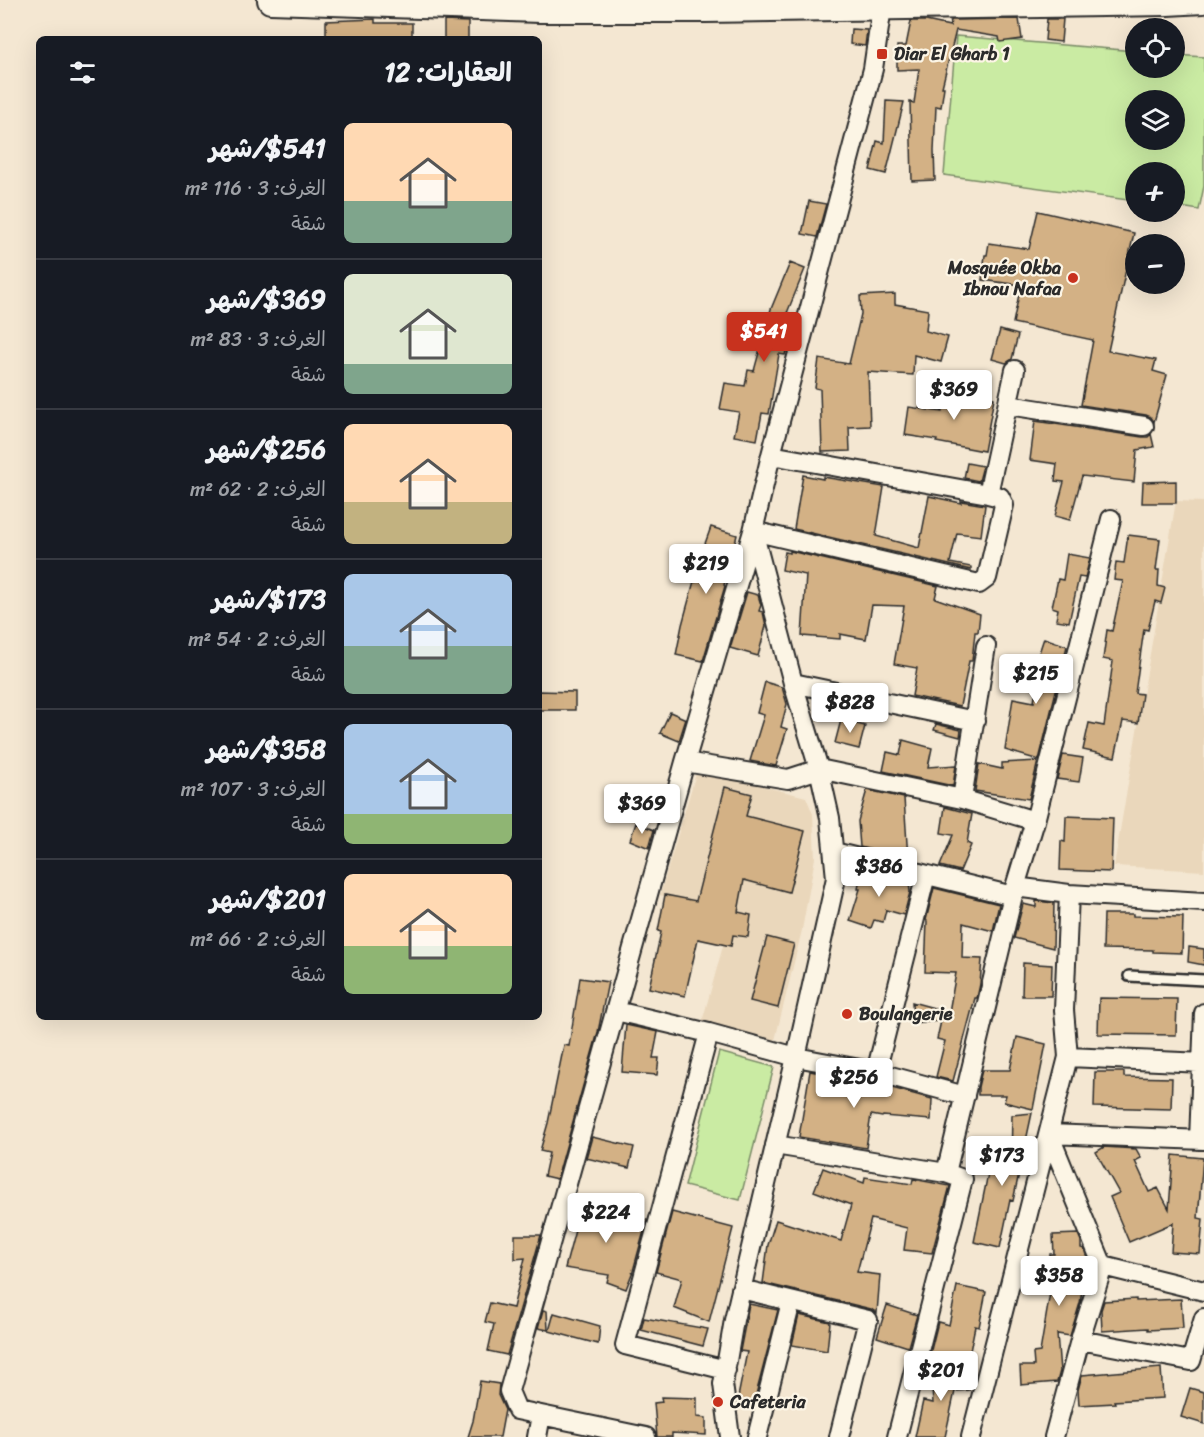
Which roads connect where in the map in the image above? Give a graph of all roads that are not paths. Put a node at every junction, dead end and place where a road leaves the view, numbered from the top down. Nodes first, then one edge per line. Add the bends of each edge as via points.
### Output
1 (271, 0) edge
2 (1203, 0) edge
3 (541, 4) edge
4 (706, 4) edge
5 (814, 4) edge
6 (882, 7) junction
7 (1015, 370) dead end
8 (1008, 405) junction
9 (1144, 426) dead end
10 (771, 455) junction
11 (988, 494) junction
12 (1111, 519) dead end
13 (753, 531) junction
14 (986, 646) dead end
15 (793, 683) junction
16 (975, 721) junction
17 (685, 762) junction
18 (819, 769) junction
19 (962, 799) junction
20 (1035, 821) junction
21 (834, 852) junction
22 (926, 875) junction
23 (1014, 892) junction
24 (1069, 894) junction
25 (1204, 903) edge
26 (1129, 976) dead end
27 (1204, 980) edge
28 (616, 1011) junction
29 (1204, 1013) edge
30 (709, 1033) junction
31 (796, 1057) junction
32 (1068, 1057) junction
33 (1203, 1063) edge
34 (876, 1072) junction
35 (965, 1096) junction
36 (1048, 1134) junction
37 (1201, 1140) edge
38 (775, 1145) junction
39 (946, 1173) junction
40 (1103, 1266) junction
41 (741, 1289) junction
42 (1204, 1291) edge
43 (791, 1302) junction
44 (1204, 1318) edge
45 (1080, 1341) junction
46 (726, 1370) junction
47 (541, 1415) junction
48 (537, 1437) edge
49 (646, 1437) edge
50 (730, 1437) edge
51 (757, 1437) edge
52 (839, 1437) edge
53 (897, 1437) edge
54 (971, 1437) edge
55 (1054, 1437) edge

1 - 3 main road
2 - 6 main road
3 - 4 main road
4 - 5 main road
5 - 6 main road
6 - 10 street via 873,69
7 - 8 street
8 - 9 street
8 - 11 street
10 - 11 street
10 - 13 street
11 - 13 street via 1000,497 1004,505 987,578 979,584
12 - 20 street
13 - 15 street
13 - 17 street
14 - 16 street
15 - 16 street
15 - 18 street
16 - 19 street
17 - 18 street via 788,779
17 - 28 street
18 - 19 street
18 - 21 street
19 - 20 street
20 - 23 street
21 - 22 street
21 - 31 street via 836,878
22 - 23 street
22 - 34 street
23 - 24 street
23 - 35 street
24 - 25 street
24 - 32 street via 1064,1010
26 - 27 lane
28 - 30 street
28 - 47 street via 509,1391 517,1410
29 - 33 street
30 - 31 street
30 - 46 street via 625,1345
31 - 34 street
31 - 38 street
32 - 33 street
32 - 36 street
33 - 37 street
34 - 35 street
35 - 39 street
36 - 37 street
36 - 40 street
36 - 54 street
38 - 39 street
38 - 41 street
39 - 53 street via 963,1179
40 - 42 street
40 - 45 street
41 - 43 street
41 - 46 street
43 - 51 street
43 - 52 street via 868,1320
44 - 45 street via 1191,1361
45 - 55 street
46 - 50 street via 723,1384
47 - 48 street
47 - 49 street

